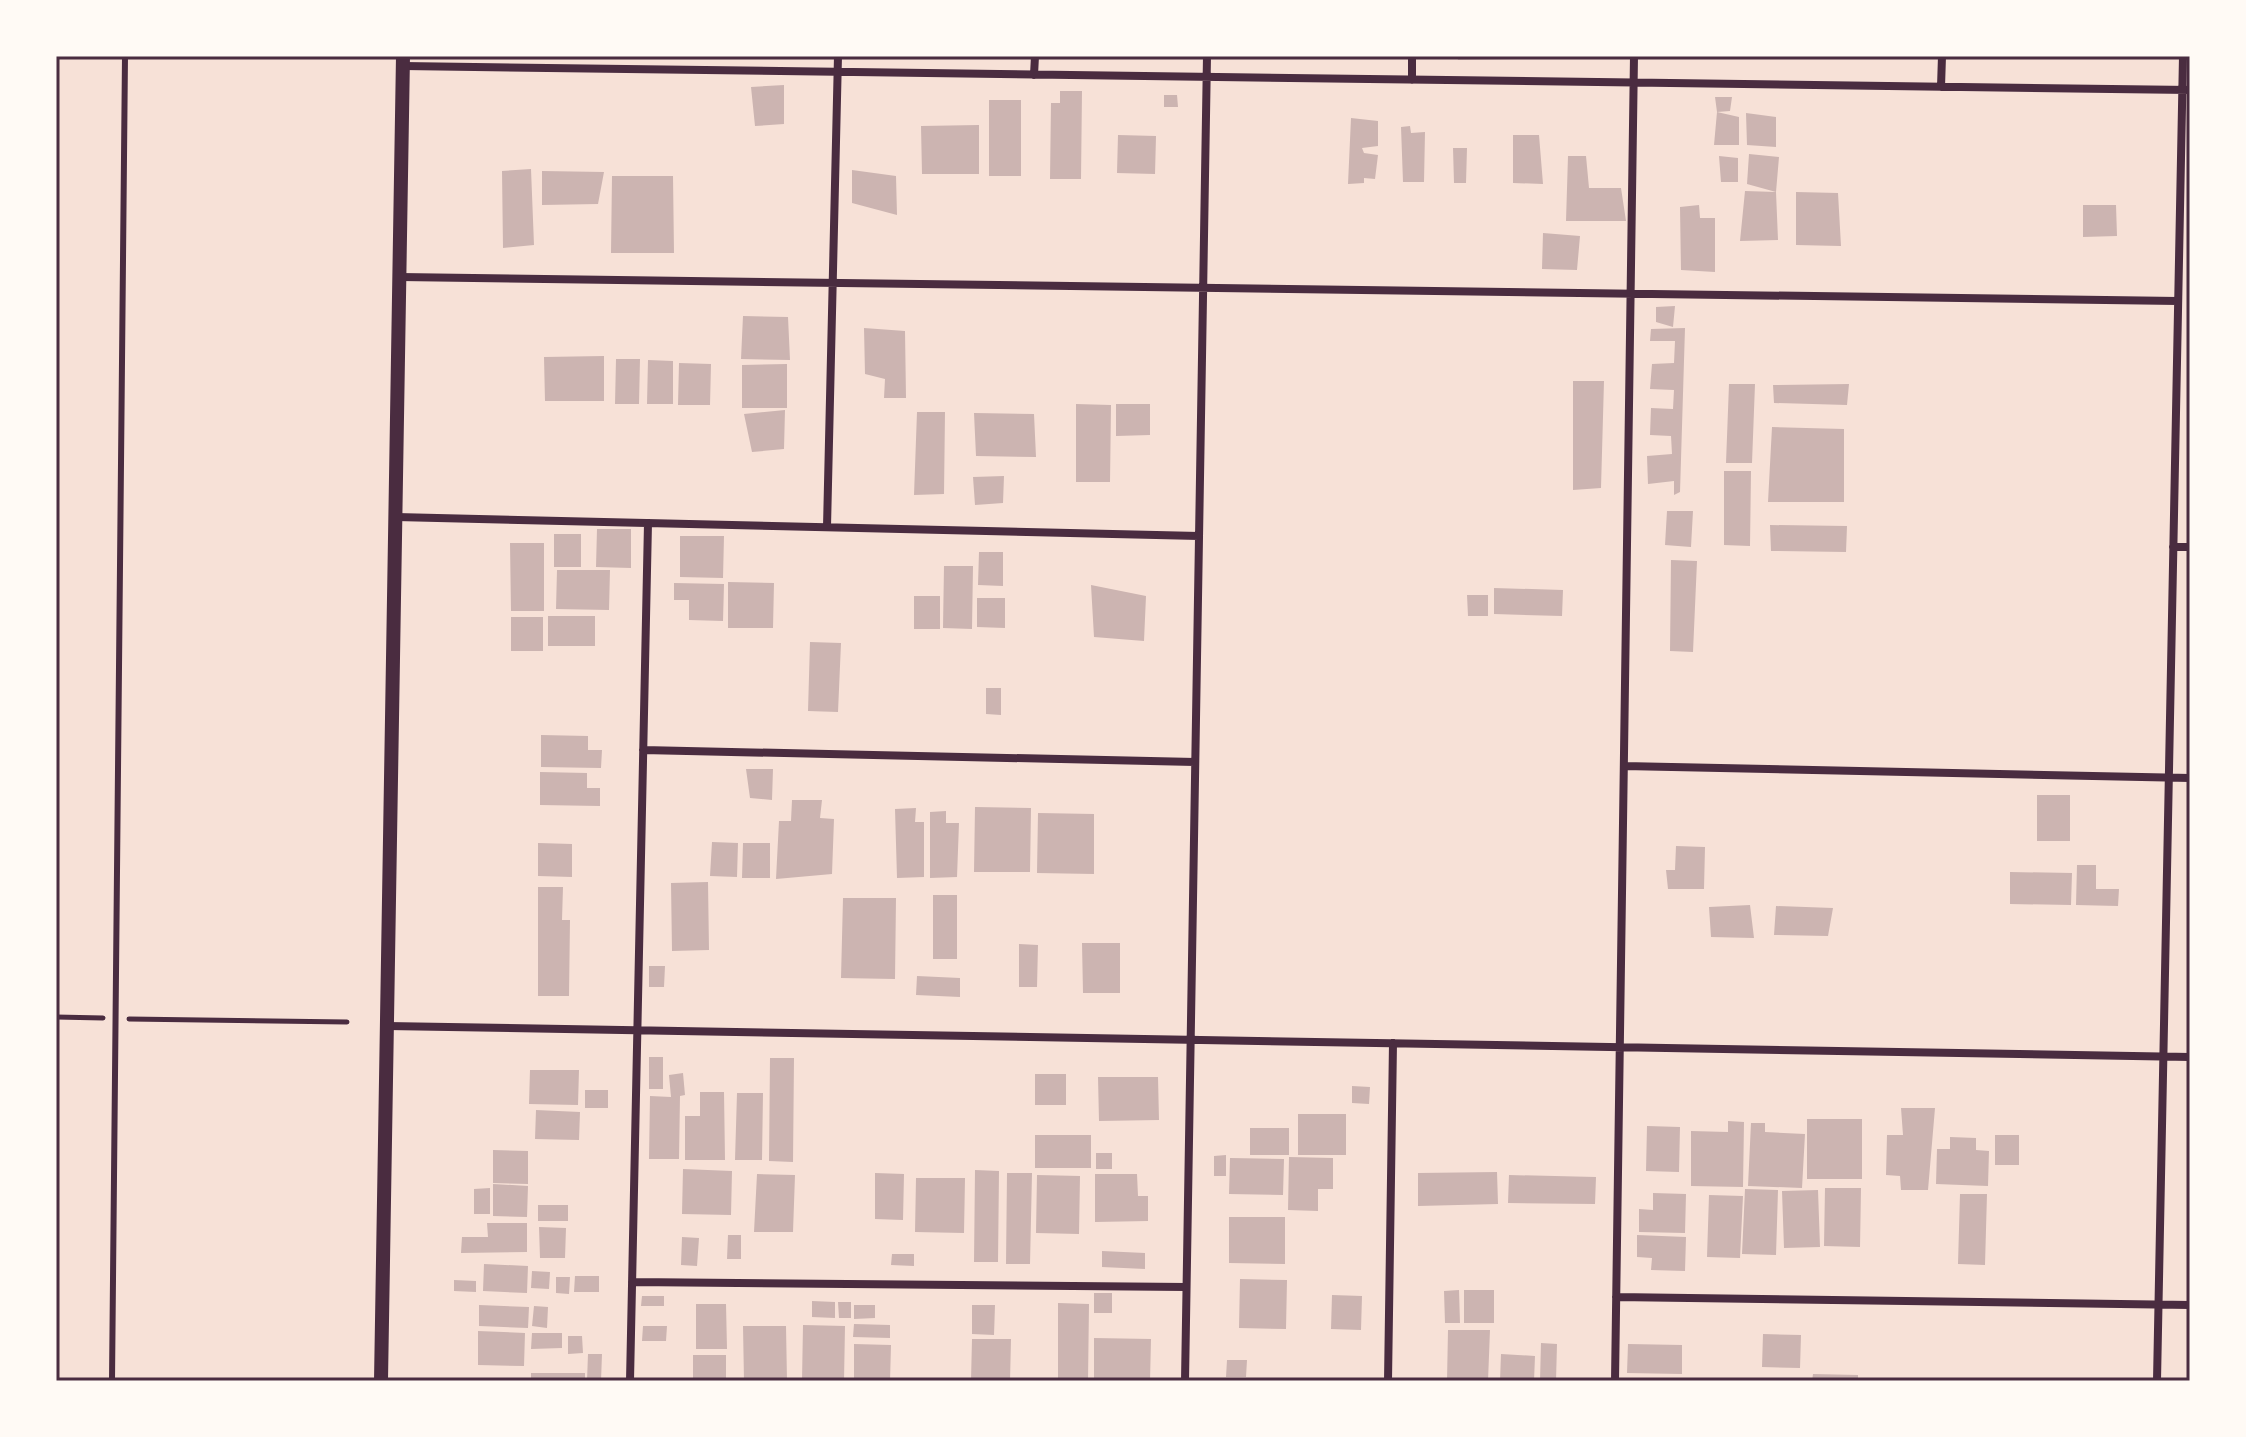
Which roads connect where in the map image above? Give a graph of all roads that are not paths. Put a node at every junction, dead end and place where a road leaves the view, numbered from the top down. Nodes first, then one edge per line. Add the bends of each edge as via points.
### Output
1 (125, 56) edge
2 (655, 56) edge
3 (838, 56) edge
4 (1035, 56) edge
5 (1207, 56) edge
6 (1412, 56) edge
7 (1634, 56) edge
8 (1942, 56) edge
9 (2183, 56) edge
10 (403, 61) edge
11 (655, 69) junction
12 (838, 72) junction
13 (1034, 75) junction
14 (1207, 77) junction
15 (1412, 80) junction
16 (1634, 83) junction
17 (1941, 87) junction
18 (2186, 90) edge
19 (400, 277) junction
20 (833, 283) junction
21 (1203, 288) junction
22 (1631, 294) junction
23 (2178, 301) junction
24 (396, 517) junction
25 (648, 523) junction
26 (827, 527) junction
27 (1199, 536) junction
28 (2173, 547) junction
29 (2190, 547) edge
30 (643, 750) junction
31 (1195, 762) junction
32 (1624, 766) junction
33 (2169, 777) junction
34 (2190, 778) edge
35 (387, 1026) junction
36 (638, 1030) junction
37 (1191, 1040) junction
38 (1393, 1043) junction
39 (1620, 1047) junction
40 (2164, 1056) junction
41 (2190, 1057) edge
42 (632, 1282) junction
43 (1186, 1287) junction
44 (1616, 1297) junction
45 (2159, 1304) junction
46 (2190, 1305) edge
47 (112, 1381) edge
48 (381, 1381) edge
49 (630, 1381) edge
50 (1185, 1381) edge
51 (1388, 1381) edge
52 (1615, 1381) edge
53 (2157, 1381) edge

1 - 47 lane
2 - 11 street
3 - 12 street
4 - 13 street
5 - 14 street
6 - 15 street
7 - 16 street
8 - 17 street
9 - 18 street
10 - 11 street
10 - 19 street
11 - 12 street
12 - 13 street
12 - 20 street
13 - 14 street
14 - 15 street
14 - 21 street
15 - 16 street
16 - 17 street
16 - 22 street
17 - 18 street
18 - 23 street
19 - 20 street
19 - 24 street
20 - 21 street
20 - 26 street
21 - 22 street
21 - 27 street
22 - 23 street
22 - 32 street
23 - 28 street
24 - 25 street
24 - 35 street
25 - 26 street
25 - 30 street
26 - 27 street
27 - 31 street
28 - 29 street
28 - 33 street
30 - 31 street
30 - 36 street
31 - 37 street
32 - 33 street
32 - 39 street
33 - 34 street
33 - 40 street
35 - 36 street
35 - 48 street
36 - 37 street
36 - 42 street
37 - 38 street
37 - 43 street
38 - 39 street
38 - 51 street
39 - 40 street
39 - 44 street
40 - 41 street
40 - 45 street
42 - 43 street
42 - 49 street
43 - 50 street
44 - 45 street
44 - 52 street
45 - 46 street
45 - 53 street

